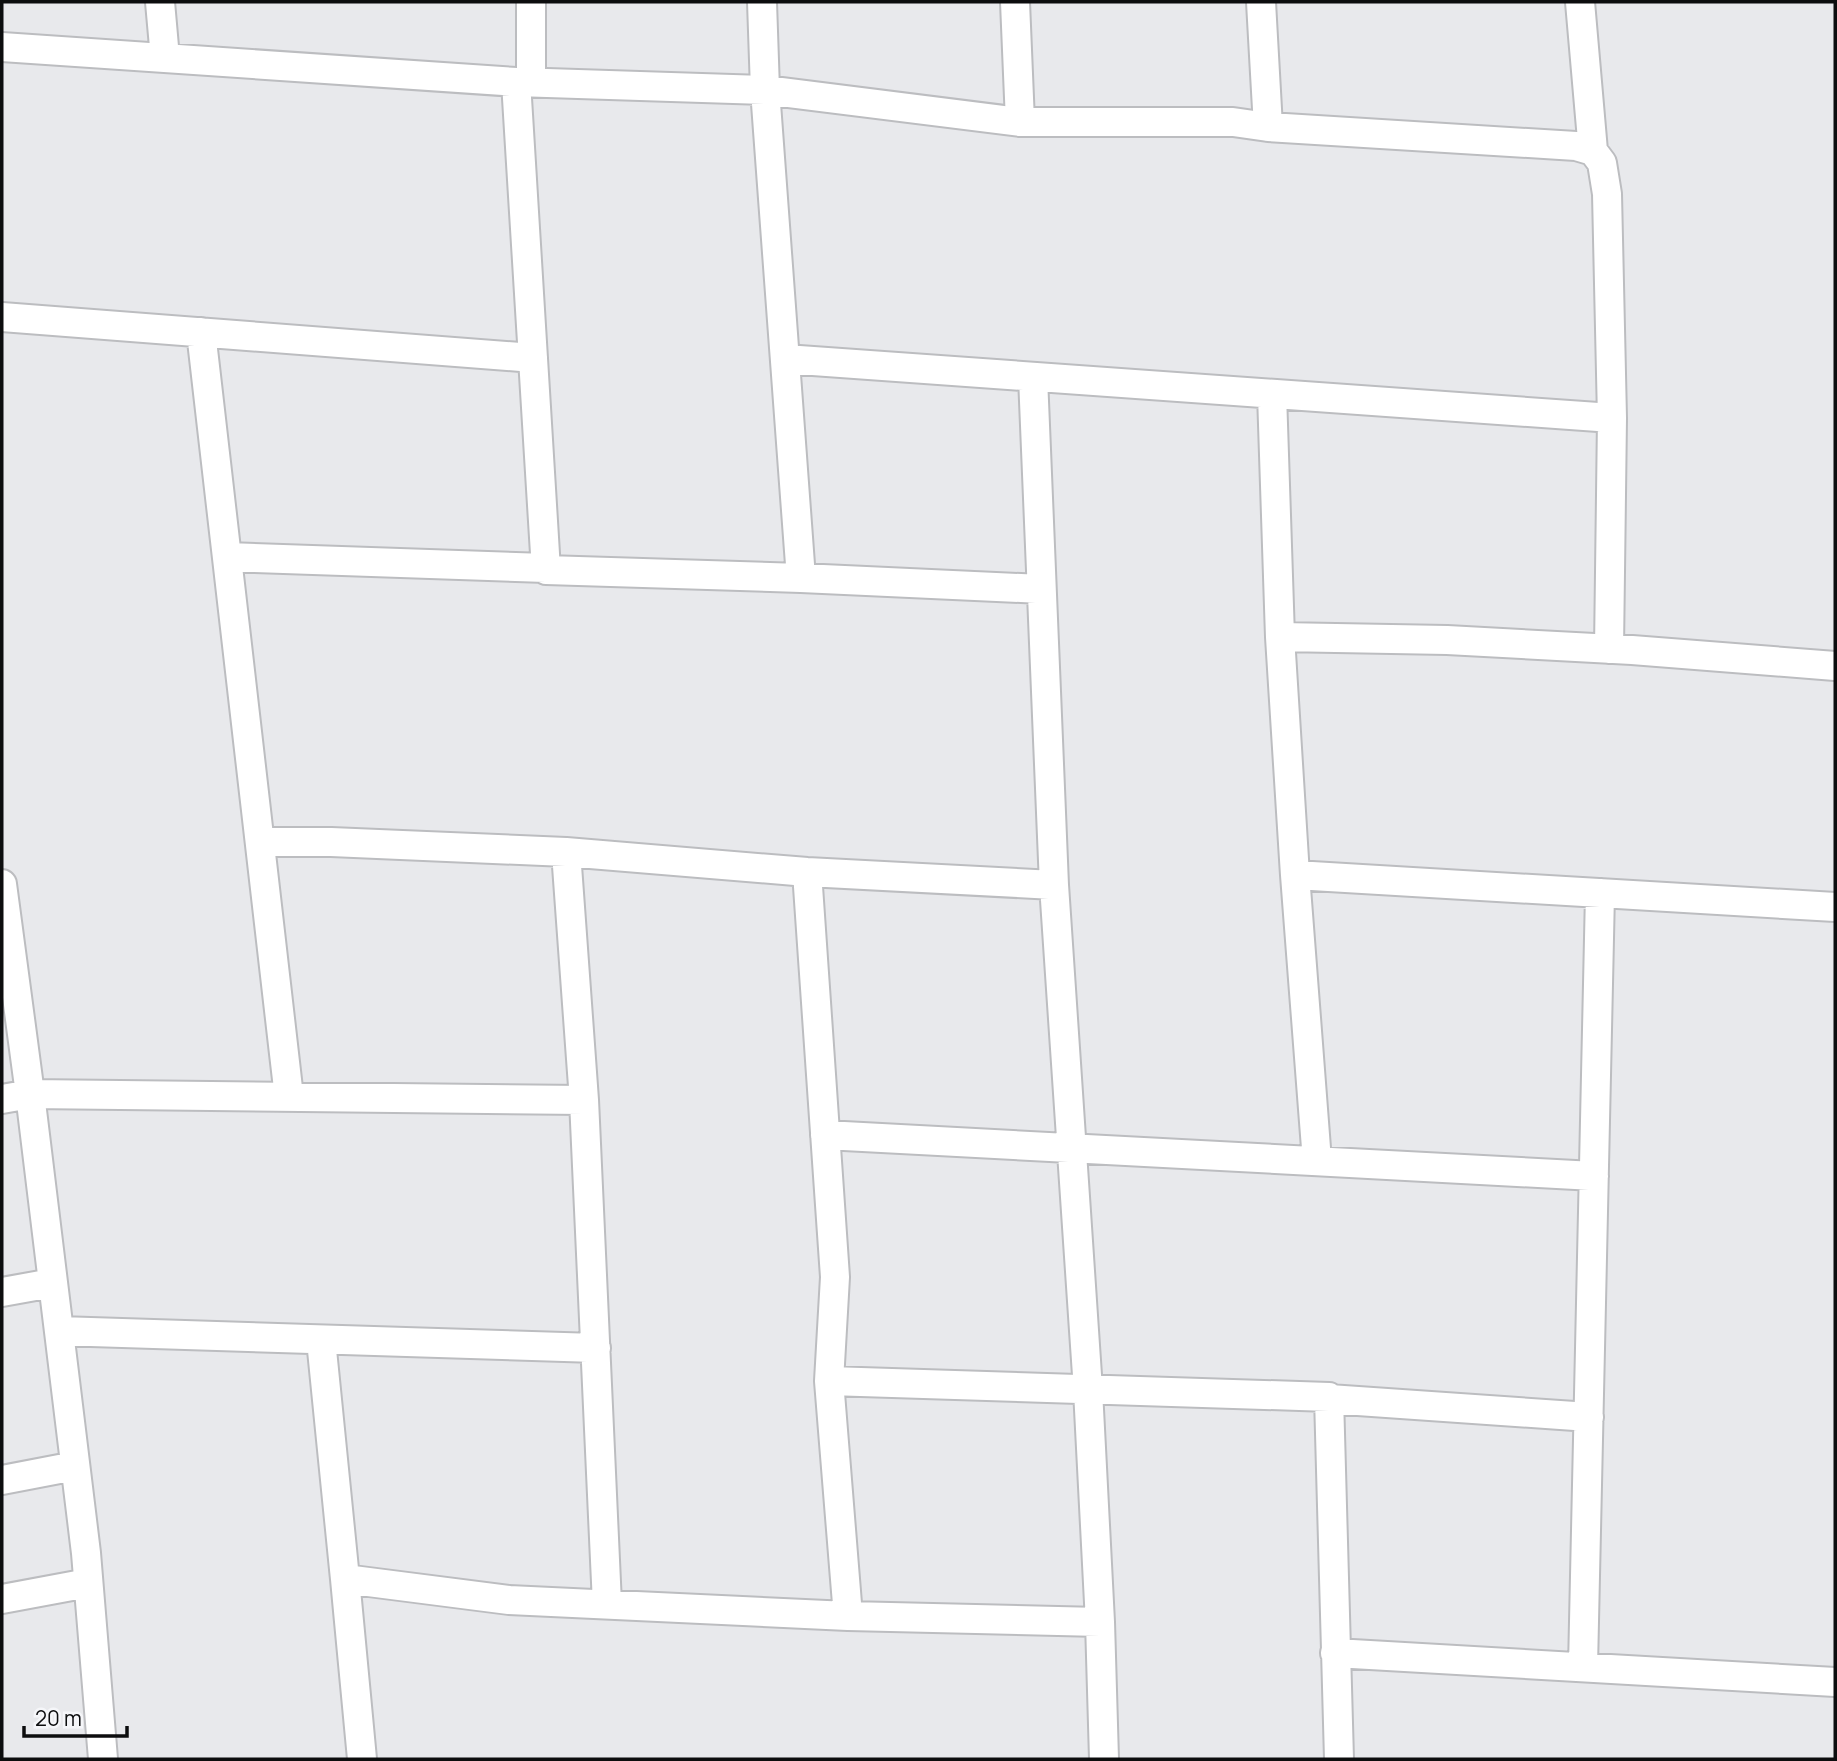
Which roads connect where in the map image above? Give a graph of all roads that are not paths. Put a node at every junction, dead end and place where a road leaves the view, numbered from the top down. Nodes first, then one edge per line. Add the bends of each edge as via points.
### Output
1 (160, 2) edge
2 (531, 2) edge
3 (762, 2) edge
4 (1015, 2) edge
5 (1261, 2) edge
6 (1580, 2) edge
7 (2, 47) edge
8 (165, 58) junction
9 (524, 82) junction
10 (765, 90) junction
11 (1020, 121) junction
12 (1268, 127) junction
13 (1593, 151) junction
14 (2, 317) edge
15 (201, 332) junction
16 (533, 358) junction
17 (785, 359) junction
18 (1033, 377) junction
19 (1272, 394) junction
20 (1612, 418) junction
21 (227, 557) junction
22 (546, 568) junction
23 (801, 578) junction
24 (1041, 589) junction
25 (1280, 637) junction
26 (1609, 649) junction
27 (1835, 666) edge
28 (260, 842) junction
29 (566, 852) junction
30 (807, 872) junction
31 (1295, 875) junction
32 (2, 884) edge
33 (1054, 885) junction
34 (1600, 893) junction
35 (1835, 907) edge
36 (30, 1094) junction
37 (289, 1097) junction
38 (2, 1100) edge
39 (584, 1100) junction
40 (825, 1135) junction
41 (1072, 1148) junction
42 (1317, 1161) junction
43 (1594, 1176) junction
44 (52, 1283) junction
45 (2, 1292) edge
46 (59, 1331) junction
47 (321, 1340) junction
48 (596, 1348) junction
49 (829, 1381) junction
50 (1088, 1390) junction
51 (1329, 1399) junction
52 (1589, 1417) junction
53 (75, 1466) junction
54 (2, 1480) edge
55 (345, 1579) junction
56 (88, 1583) junction
57 (2, 1599) edge
58 (607, 1604) junction
59 (848, 1616) junction
60 (1100, 1622) junction
61 (1335, 1653) junction
62 (1583, 1667) junction
63 (1835, 1682) edge
64 (103, 1759) edge
65 (362, 1759) edge
66 (1104, 1759) edge
67 (1339, 1759) edge

1 - 8 street
2 - 9 street
3 - 10 street
4 - 11 street
5 - 12 street
6 - 13 street
7 - 8 street
8 - 9 street
9 - 10 street
9 - 16 street
10 - 11 street
10 - 17 street
11 - 12 street via 1233,122
12 - 13 street via 1576,146
13 - 20 street via 1602,163 1607,194
14 - 15 street
15 - 16 street
15 - 21 street
16 - 22 street
17 - 18 street
17 - 23 street
18 - 19 street
18 - 24 street
19 - 20 street
19 - 25 street
20 - 26 street
21 - 22 street
21 - 28 street
22 - 23 street
23 - 24 street
24 - 33 street
25 - 26 street
25 - 31 street
26 - 27 street
28 - 29 street
28 - 37 street
29 - 30 street
29 - 39 street
30 - 33 street
30 - 40 street
31 - 34 street
31 - 42 street
32 - 36 street
33 - 41 street
34 - 35 street
34 - 43 street
36 - 37 street
36 - 38 street
36 - 44 street
37 - 39 street
39 - 48 street
40 - 41 street
40 - 49 street via 835,1277
41 - 42 street
41 - 50 street
42 - 43 street
43 - 52 street
44 - 45 street
44 - 46 street
46 - 47 street
46 - 53 street
47 - 48 street
47 - 55 street
48 - 58 street
49 - 50 street
49 - 59 street
50 - 51 street
50 - 60 street
51 - 52 street
51 - 61 street
52 - 62 street
53 - 54 street
53 - 56 street
55 - 58 street via 509,1600
55 - 65 street
56 - 57 street
56 - 64 street
58 - 59 street
59 - 60 street
60 - 66 street
61 - 62 street
61 - 67 street
62 - 63 street

